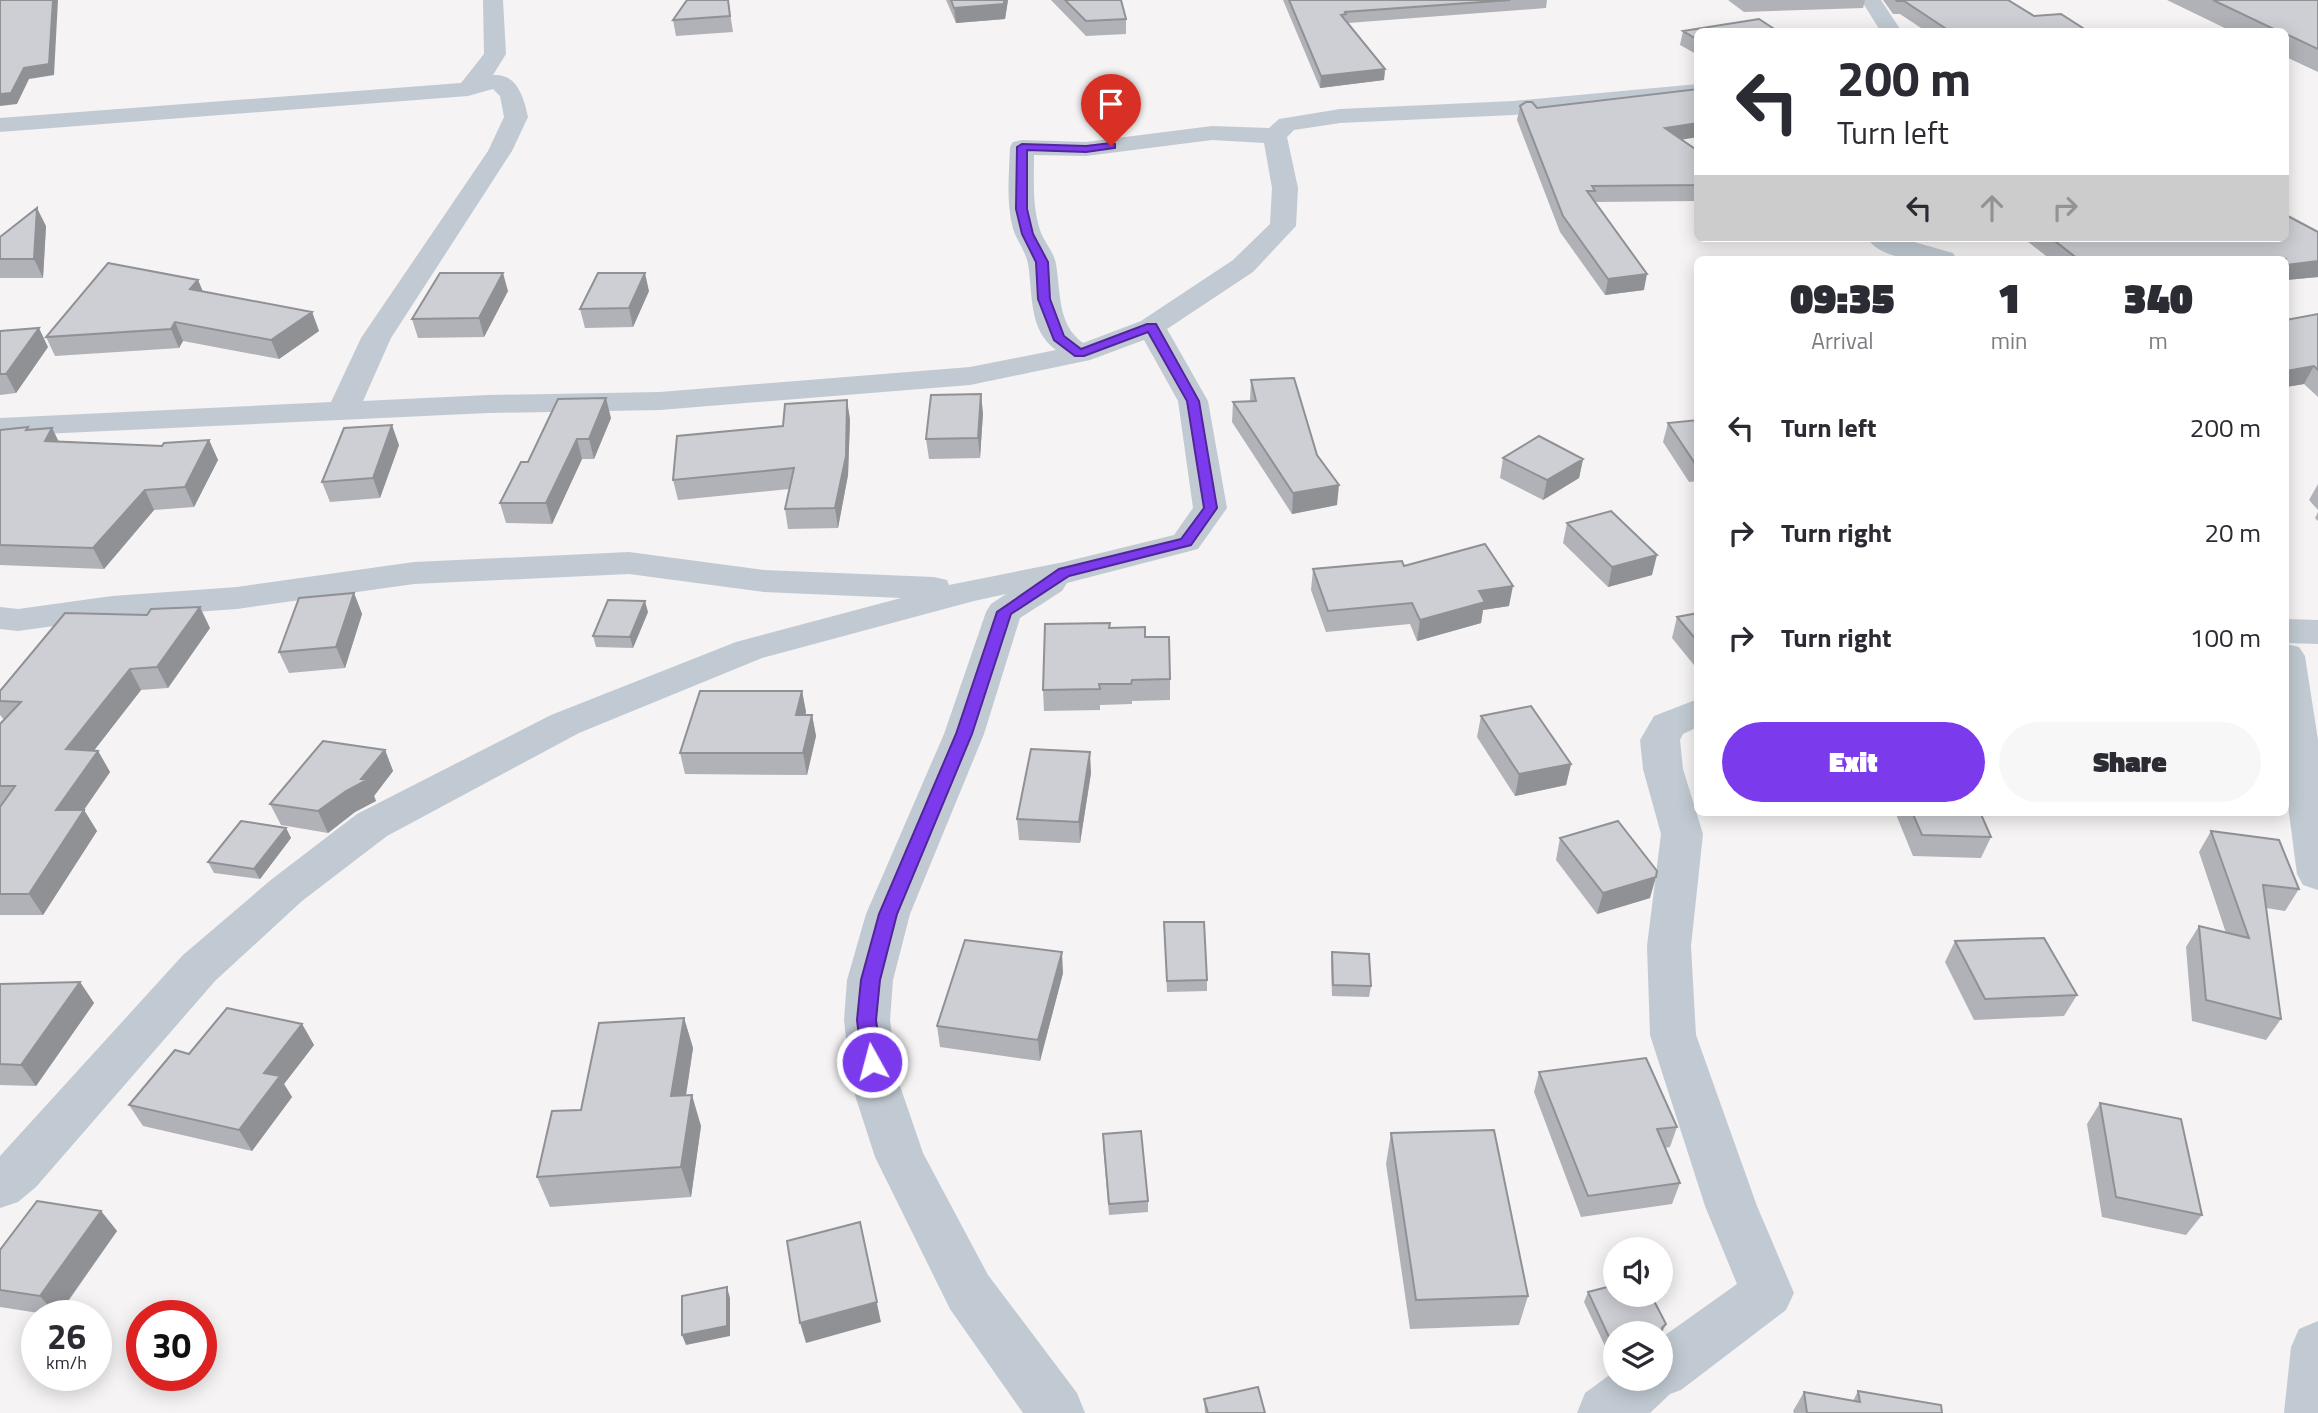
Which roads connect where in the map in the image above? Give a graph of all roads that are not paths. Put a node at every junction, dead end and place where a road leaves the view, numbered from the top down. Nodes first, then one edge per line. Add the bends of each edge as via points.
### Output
1 (493, 0) edge
2 (1871, 0) edge
3 (1889, 28) edge
4 (494, 74) junction
5 (1694, 91) edge
6 (0, 125) edge
7 (1275, 136) junction
8 (1892, 248) edge
9 (1929, 256) edge
10 (1152, 327) junction
11 (1080, 354) junction
12 (342, 412) junction
13 (0, 428) edge
14 (1064, 573) junction
15 (971, 590) junction
16 (0, 618) edge
17 (2289, 631) edge
18 (2318, 632) edge
19 (2289, 694) edge
20 (1694, 714) edge
21 (2318, 874) edge
22 (0, 1186) edge
23 (2318, 1347) edge
24 (1673, 1362) edge
25 (1633, 1391) edge
26 (1057, 1413) edge
27 (1605, 1413) edge
28 (2312, 1413) edge

1 - 4 street
2 - 3 street
4 - 6 street via 468,89
4 - 12 street via 511,94 516,117 500,151 376,338
5 - 7 street via 1513,108 1340,116 1287,124
7 - 10 street via 1285,188 1283,226 1243,266
7 - 11 street via 1212,133 1086,149 1022,147 1021,209 1042,262 1044,299 1058,338
8 - 9 street
10 - 11 street
10 - 14 street via 1193,401 1210,508 1186,542
11 - 12 street via 970,376 873,386 660,401
12 - 13 street
14 - 15 street
14 - 26 street via 1004,612 964,734 888,914 870,980 867,1020 875,1083 900,1157 969,1292
15 - 16 street via 764,581 629,563 414,573 237,598 112,607 19,620
15 - 22 street via 749,650 565,723 372,825 287,890 200,968
17 - 18 street
19 - 21 street
20 - 24 street via 1668,725 1660,740 1662,769 1682,834 1669,946 1672,1035 1731,1206 1767,1293
23 - 28 street
25 - 27 street

